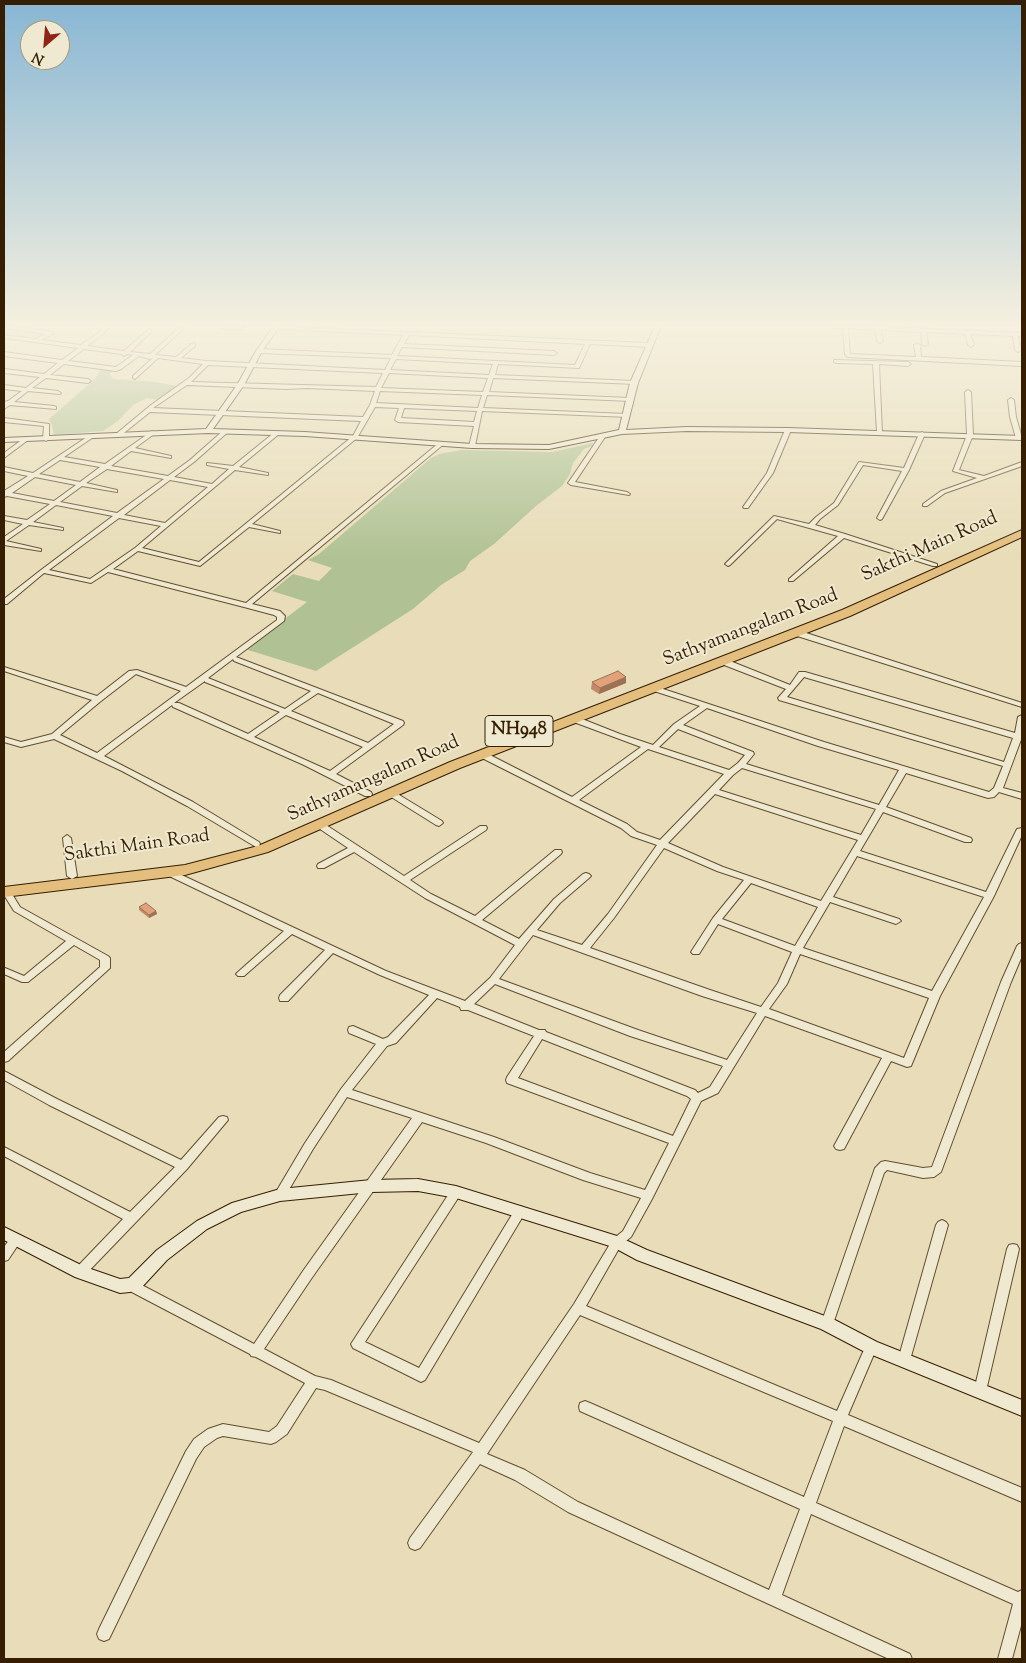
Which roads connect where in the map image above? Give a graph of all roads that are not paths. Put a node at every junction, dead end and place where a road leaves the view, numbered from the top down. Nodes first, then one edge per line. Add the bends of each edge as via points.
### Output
1 (5, 404) edge
2 (157, 404) edge
3 (228, 404) edge
4 (482, 404) edge
5 (629, 404) edge
6 (878, 404) edge
7 (969, 404) edge
8 (1011, 404) edge
9 (373, 405) joint
10 (402, 406) junction
11 (54, 408) dead end
12 (480, 409) junction
13 (148, 410) junction
14 (222, 412) junction
15 (627, 416) junction
16 (366, 419) junction
17 (4, 420) edge
18 (476, 424) junction
19 (788, 430) junction
20 (208, 431) junction
21 (226, 431) junction
22 (277, 432) junction
23 (622, 432) junction
24 (880, 432) junction
25 (152, 433) junction
26 (922, 434) junction
27 (118, 435) junction
28 (970, 435) junction
29 (90, 436) junction
30 (602, 437) junction
31 (355, 438) junction
32 (1021, 438) edge
33 (46, 439) junction
34 (4, 440) edge
35 (25, 440) junction
36 (442, 443) junction
37 (472, 446) junction
38 (130, 449) junction
39 (4, 456) edge
40 (169, 457) dead end
41 (58, 458) junction
42 (209, 464) dead end
43 (1022, 464) edge
44 (105, 467) junction
45 (234, 468) junction
46 (1012, 468) junction
47 (4, 469) edge
48 (906, 470) junction
49 (1022, 472) edge
50 (266, 474) dead end
51 (32, 475) junction
52 (169, 477) junction
53 (982, 477) junction
54 (80, 484) junction
55 (213, 486) junction
56 (115, 491) dead end
57 (5, 494) edge
58 (627, 494) dead end
59 (56, 503) junction
60 (925, 505) dead end
61 (746, 508) dead end
62 (118, 516) junction
63 (4, 518) edge
64 (880, 518) dead end
65 (27, 522) junction
66 (167, 525) junction
67 (247, 525) junction
68 (812, 526) junction
69 (1022, 528) edge
70 (61, 529) dead end
71 (278, 532) dead end
72 (1022, 534) edge
73 (843, 535) junction
74 (4, 542) edge
75 (137, 549) junction
76 (39, 550) dead end
77 (728, 564) dead end
78 (935, 565) junction
79 (108, 570) junction
80 (43, 571) junction
81 (791, 580) dead end
82 (4, 602) edge
83 (247, 605) junction
84 (797, 632) junction
85 (237, 659) dead end
86 (722, 662) junction
87 (4, 669) edge
88 (208, 680) dead end
89 (654, 688) junction
90 (791, 688) junction
91 (187, 690) junction
92 (316, 691) junction
93 (98, 699) junction
94 (176, 705) dead end
95 (706, 705) junction
96 (1022, 705) edge
97 (286, 712) junction
98 (1022, 717) edge
99 (574, 719) junction
100 (677, 726) junction
101 (55, 736) junction
102 (248, 737) junction
103 (1018, 737) junction
104 (4, 739) edge
105 (369, 746) junction
106 (650, 747) junction
107 (1012, 750) junction
108 (1022, 753) edge
109 (483, 755) junction
110 (98, 756) junction
111 (464, 757) junction
112 (741, 765) junction
113 (1007, 765) junction
114 (904, 769) junction
115 (730, 773) junction
116 (330, 775) junction
117 (998, 789) junction
118 (712, 791) junction
119 (391, 793) junction
120 (368, 794) junction
121 (1022, 796) edge
122 (573, 800) junction
123 (881, 808) junction
124 (438, 823) dead end
125 (320, 825) junction
126 (483, 828) dead end
127 (1022, 831) edge
128 (67, 838) dead end
129 (862, 838) junction
130 (968, 840) dead end
131 (256, 844) junction
132 (662, 844) junction
133 (354, 848) junction
134 (558, 852) dead end
135 (854, 852) junction
136 (321, 866) dead end
137 (168, 872) junction
138 (72, 876) junction
139 (586, 876) dead end
140 (404, 880) junction
141 (749, 880) junction
142 (5, 889) edge
143 (989, 896) junction
144 (825, 902) junction
145 (716, 920) junction
146 (475, 921) junction
147 (896, 921) dead end
148 (290, 930) junction
149 (530, 931) junction
150 (72, 940) junction
151 (521, 944) junction
152 (1022, 946) edge
153 (331, 949) junction
154 (582, 950) junction
155 (797, 950) junction
156 (696, 952) dead end
157 (5, 971) dead end
158 (241, 974) dead end
159 (492, 980) junction
160 (434, 995) junction
161 (935, 996) junction
162 (284, 998) dead end
163 (466, 1007) junction
164 (763, 1010) junction
165 (353, 1030) dead end
166 (541, 1033) junction
167 (383, 1043) junction
168 (888, 1057) junction
169 (4, 1058) edge
170 (729, 1064) junction
171 (4, 1075) edge
172 (344, 1092) junction
173 (697, 1098) junction
174 (420, 1117) junction
175 (223, 1120) dead end
176 (675, 1141) junction
177 (840, 1146) dead end
178 (4, 1151) edge
179 (183, 1166) junction
180 (371, 1186) junction
181 (456, 1192) junction
182 (280, 1195) junction
183 (648, 1196) junction
184 (520, 1211) junction
185 (131, 1218) junction
186 (942, 1225) dead end
187 (10, 1236) edge
188 (617, 1242) junction
189 (1012, 1249) dead end
190 (4, 1256) edge
191 (80, 1272) junction
192 (130, 1286) junction
193 (578, 1308) junction
194 (827, 1324) junction
195 (871, 1348) junction
196 (255, 1352) junction
197 (904, 1360) junction
198 (313, 1381) junction
199 (980, 1391) junction
200 (586, 1407) dead end
201 (1022, 1408) edge
202 (840, 1419) junction
203 (480, 1453) junction
204 (1022, 1495) edge
205 (808, 1506) junction
206 (415, 1543) dead end
207 (773, 1599) junction
208 (1022, 1599) edge
209 (104, 1634) dead end
210 (905, 1659) edge
211 (1005, 1659) edge

1 - 11 street
2 - 13 street
3 - 14 street
4 - 12 street
5 - 15 street
6 - 24 street
7 - 28 street
8 - 32 street
9 - 10 street
9 - 16 street
10 - 12 street
10 - 18 street via 398,420
12 - 15 street
12 - 18 street
13 - 14 street
13 - 27 street
14 - 16 street
14 - 20 street
15 - 23 street
16 - 31 street
17 - 33 street via 47,425
18 - 37 street
19 - 23 street
19 - 24 street
19 - 61 street via 770,473
20 - 21 street
20 - 25 street
21 - 22 street
21 - 52 street
22 - 31 street
22 - 45 street
23 - 30 street
24 - 26 street
25 - 27 street
25 - 38 street
26 - 28 street
26 - 48 street
27 - 29 street
28 - 32 street
28 - 53 street via 956,471
29 - 33 street
29 - 41 street
30 - 37 street via 549,446
30 - 58 street via 570,483
31 - 36 street
31 - 67 street
33 - 35 street
34 - 35 street
35 - 39 street
36 - 37 street
36 - 83 street
38 - 40 street
38 - 44 street
41 - 44 street
41 - 51 street
42 - 45 street
43 - 46 street
44 - 52 street
44 - 54 street
45 - 50 street
45 - 55 street
46 - 49 street
46 - 53 street
47 - 51 street
48 - 64 street
48 - 68 street via 861,463 836,504
51 - 54 street
51 - 57 street
52 - 55 street
52 - 62 street
53 - 60 street via 943,492
54 - 56 street
54 - 59 street
55 - 66 street
57 - 59 street
59 - 62 street
59 - 65 street
62 - 66 street
62 - 80 street
63 - 65 street
65 - 70 street
65 - 74 street
66 - 75 street
67 - 71 street
67 - 75 street via 200,564
68 - 73 street
68 - 77 street via 776,517
69 - 78 highway, Sakthi Main Road / NH948
72 - 84 highway, Sathyamangalam Road / NH948 via 846,614
73 - 78 street
73 - 81 street
74 - 76 street
75 - 79 street
78 - 111 highway, Sakthi Main Road / NH948 via 790,629
79 - 80 street via 90,581
79 - 83 street
80 - 82 street
83 - 91 street via 277,613 281,616 280,621
84 - 86 highway, Sathyamangalam Road / NH948
84 - 96 street
85 - 92 street
86 - 89 highway, Sathyamangalam Road / NH948
86 - 90 street
87 - 93 street
88 - 97 street
89 - 95 street
89 - 99 highway, Sathyamangalam Road / NH948
90 - 103 street via 802,674
90 - 113 street via 782,698
91 - 93 street via 137,672
91 - 110 street
92 - 97 street
92 - 105 street via 400,723
93 - 101 street
94 - 102 street
95 - 100 street
95 - 114 street
97 - 102 street
97 - 105 street
98 - 103 street
99 - 106 street
99 - 109 highway, Sathyamangalam Road / NH948
100 - 106 street
100 - 112 street via 750,754
101 - 104 street via 21,745
101 - 110 street
102 - 116 street
103 - 107 street
105 - 116 street
106 - 115 street
106 - 122 street
107 - 108 street
107 - 113 street
109 - 111 highway, Sathyamangalam Road / NH948
109 - 122 street
110 - 131 street via 190,804
111 - 119 highway, Sathyamangalam Road / NH948
111 - 120 highway, Sakthi Main Road / NH948
112 - 115 street
112 - 123 street
113 - 117 street
114 - 117 street via 988,795
114 - 123 street
115 - 118 street
116 - 120 street
117 - 121 street
118 - 129 street
118 - 132 street
119 - 124 street
119 - 125 highway, Sathyamangalam Road / NH948
120 - 131 highway, Sakthi Main Road / NH948
122 - 132 street via 634,834
123 - 129 street
123 - 130 street
125 - 133 street
125 - 137 highway, Sathyamangalam Road / NH948 via 262,849
126 - 140 street
127 - 143 street
128 - 138 street
129 - 135 street
131 - 138 highway, Sakthi Main Road / NH948 via 186,863
132 - 141 street
132 - 154 street via 611,916
133 - 136 street
133 - 140 street
134 - 146 street
135 - 143 street
135 - 144 street
137 - 142 highway, Sathyamangalam Road / NH948
137 - 148 street
138 - 142 highway, Sakthi Main Road / NH948
139 - 149 street
140 - 146 street
141 - 144 street
141 - 145 street
142 - 150 street via 17,909
143 - 161 street
144 - 147 street
144 - 155 street
145 - 155 street
145 - 156 street
146 - 151 street
148 - 153 street
148 - 158 street
149 - 151 street
149 - 154 street
150 - 157 street via 25,980
150 - 169 street via 105,958 105,968
151 - 159 street
152 - 194 street via 937,1168 934,1172 923,1173 885,1165 879,1171
153 - 160 street
153 - 162 street
154 - 164 street
155 - 161 street
155 - 164 street via 782,984
159 - 163 street
159 - 170 street via 634,1033
160 - 163 street
160 - 167 street via 392,1040
161 - 168 street via 907,1063
163 - 166 street
164 - 168 street
164 - 170 street
165 - 167 street
166 - 173 street
166 - 176 street via 511,1080
167 - 172 street
168 - 177 street
170 - 173 street via 714,1090
171 - 179 street
172 - 174 street
172 - 182 street
173 - 176 street
174 - 180 street
174 - 183 street
175 - 179 street
176 - 183 street
178 - 185 street
179 - 185 street
180 - 181 street via 418,1185
180 - 182 street
180 - 196 street
181 - 184 street
181 - 184 street via 357,1344 421,1376
182 - 192 street via 237,1207 202,1225 162,1255
183 - 188 street via 627,1234
184 - 188 street
185 - 191 street
186 - 197 street
187 - 190 street
187 - 191 street
188 - 193 street
188 - 194 street via 642,1255
189 - 199 street
191 - 192 street via 120,1286
192 - 196 street
193 - 202 street
193 - 203 street
194 - 195 street
195 - 197 street
195 - 202 street
196 - 198 street
197 - 199 street
198 - 203 street
198 - 209 street via 282,1430 271,1438 223,1430 199,1443
199 - 201 street
200 - 205 street
202 - 204 street
202 - 205 street
203 - 206 street
203 - 207 street via 573,1507
205 - 207 street
205 - 208 street
207 - 210 street
208 - 211 street

